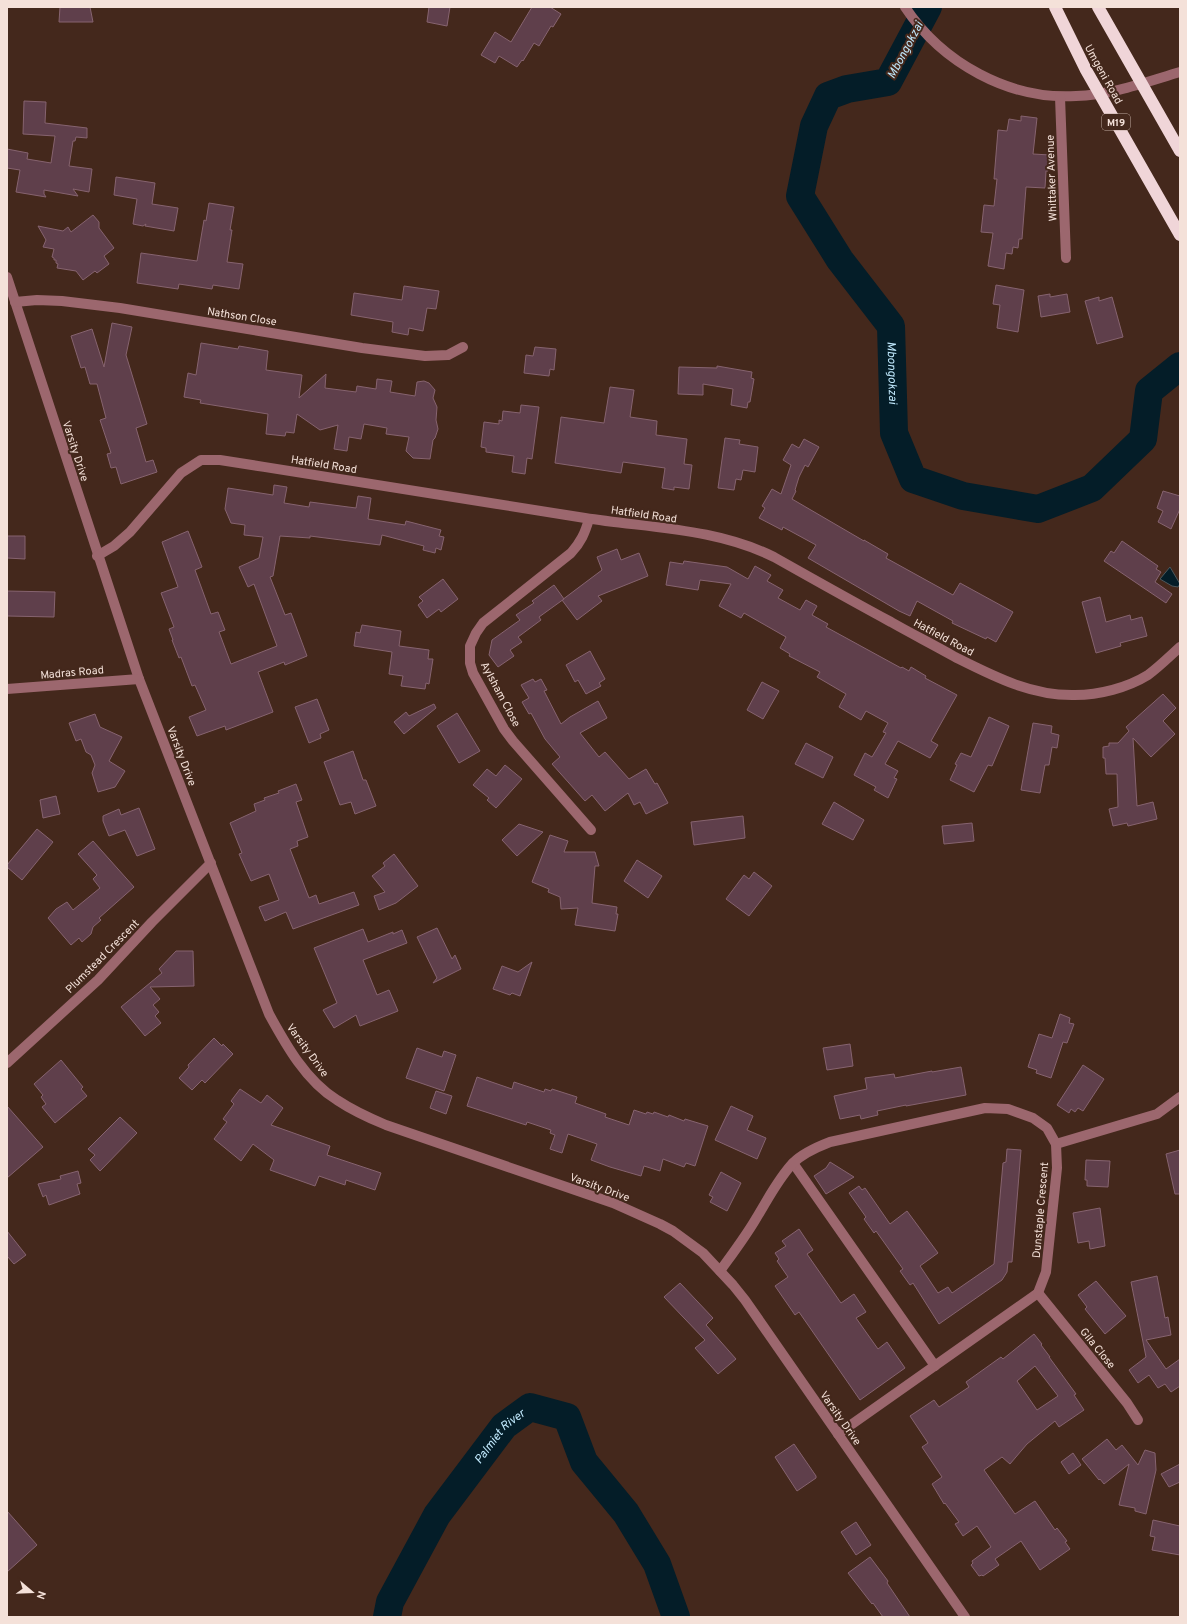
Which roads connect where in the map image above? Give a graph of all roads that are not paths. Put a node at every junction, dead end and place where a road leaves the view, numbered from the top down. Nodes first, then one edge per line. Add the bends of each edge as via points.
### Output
1 (905, 7) edge
2 (1055, 7) edge
3 (1098, 7) edge
4 (1180, 72) edge
5 (1060, 97) junction
6 (1180, 151) edge
7 (1180, 235) edge
8 (1066, 258) dead end
9 (7, 277) edge
10 (15, 302) junction
11 (463, 347) dead end
12 (589, 519) junction
13 (98, 556) junction
14 (1180, 648) edge
15 (139, 679) junction
16 (7, 690) edge
17 (591, 830) dead end
18 (211, 863) junction
19 (7, 1063) edge
20 (1180, 1097) edge
21 (1056, 1144) junction
22 (793, 1163) junction
23 (720, 1271) junction
24 (1038, 1293) junction
25 (936, 1366) junction
26 (1138, 1420) dead end
27 (838, 1434) junction
28 (966, 1617) edge

1 - 5 street via 927,35 946,52 989,79 1026,92
2 - 7 highway, Umgeni Road / M19 via 1086,70
3 - 6 highway
4 - 5 street via 1117,90
5 - 8 street, Whittaker Avenue
9 - 10 street, Varsity Drive
10 - 11 street, Nathson Close via 62,301 120,308 425,356 448,355
10 - 13 street, Varsity Drive
12 - 13 street, Hatfield Road via 209,459 201,460 181,473 130,532
12 - 14 street, Hatfield Road via 703,534 755,547 986,673 1032,690 1076,695 1104,692 1148,675
12 - 17 street, Aylsham Close via 582,539 571,553 483,623 473,639 469,655 473,673 504,729 521,752
13 - 15 street, Varsity Drive
15 - 16 street, Madras Road
15 - 18 street, Varsity Drive
18 - 19 street, Plumstead Crescent via 98,980
18 - 23 street, Varsity Drive via 269,1014 293,1054 326,1092 336,1100 386,1125 613,1203 660,1224 689,1242
20 - 21 street via 1157,1114
21 - 22 street, Dunstaple Crescent via 1047,1128 1033,1118 1008,1109 985,1108 830,1142 805,1153
21 - 24 street, Dunstaple Crescent via 1057,1168 1046,1272
22 - 23 street, Dunstaple Crescent via 780,1178 748,1232
22 - 25 street
23 - 27 street, Varsity Drive via 746,1300
24 - 25 street
24 - 26 street, Gila Close
25 - 27 street
27 - 28 street, Varsity Drive

